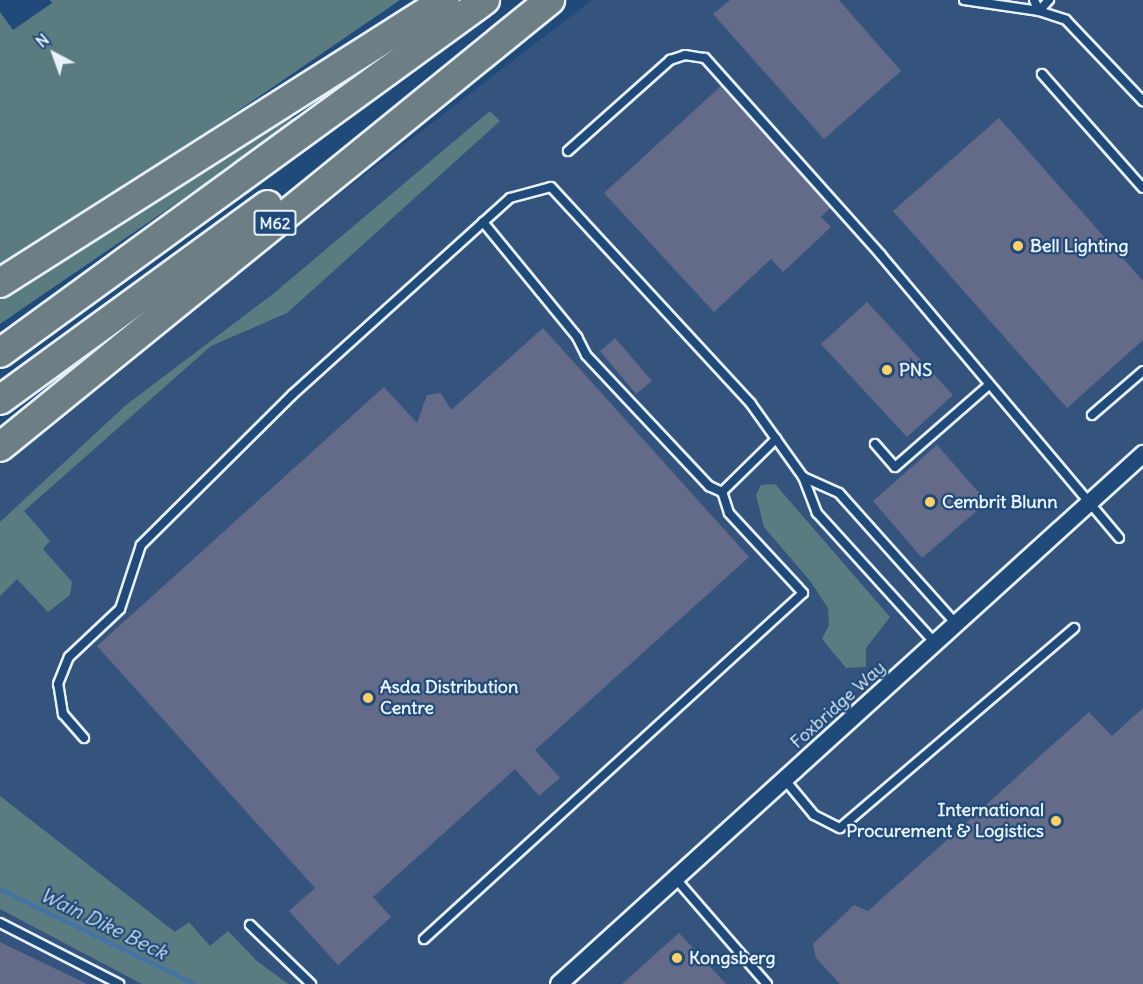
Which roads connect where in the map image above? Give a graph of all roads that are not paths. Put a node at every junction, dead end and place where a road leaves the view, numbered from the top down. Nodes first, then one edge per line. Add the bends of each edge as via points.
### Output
1 (445, 0) edge
2 (485, 0) edge
3 (549, 0) edge
4 (964, 0) edge
5 (1034, 0) edge
6 (1049, 0) edge
7 (1039, 10) junction
8 (1042, 75) dead end
9 (1143, 101) edge
10 (568, 151) dead end
11 (1143, 188) edge
12 (483, 222) junction
13 (0, 283) edge
14 (0, 353) edge
15 (1143, 371) edge
16 (989, 385) junction
17 (0, 400) edge
18 (1092, 415) dead end
19 (776, 439) junction
20 (875, 444) dead end
21 (0, 447) edge
22 (1143, 454) edge
23 (803, 477) junction
24 (722, 492) junction
25 (1091, 501) junction
26 (1119, 538) dead end
27 (956, 624) junction
28 (1074, 628) dead end
29 (934, 644) junction
30 (84, 738) dead end
31 (784, 780) junction
32 (676, 879) junction
33 (0, 923) edge
34 (250, 924) dead end
35 (424, 939) dead end
36 (119, 984) edge
37 (310, 984) edge
38 (559, 984) edge
39 (767, 984) edge

1 - 13 highway
2 - 14 highway
3 - 17 highway, M62
3 - 21 highway, M62
4 - 7 lane
5 - 7 lane
6 - 7 lane
7 - 9 lane via 1066,20
8 - 11 lane
10 - 16 lane via 670,60 686,55 705,58 851,221
12 - 19 lane via 510,198 552,187 751,404
12 - 24 lane via 577,337 586,355 709,486
12 - 30 lane via 292,395 141,545 120,609 69,657 58,684 63,714
15 - 18 lane
16 - 20 lane via 895,467
16 - 25 lane
19 - 23 lane
19 - 24 lane
22 - 25 street, Foxbridge Way
23 - 27 lane via 838,493
23 - 29 lane via 817,513
24 - 35 lane via 729,513 802,593
25 - 26 lane
25 - 27 street, Foxbridge Way
27 - 29 street, Foxbridge Way
28 - 31 lane via 840,828 814,815
29 - 31 street, Foxbridge Way
31 - 32 street, Foxbridge Way
32 - 38 street, Foxbridge Way
32 - 39 lane
33 - 36 lane
34 - 37 lane

